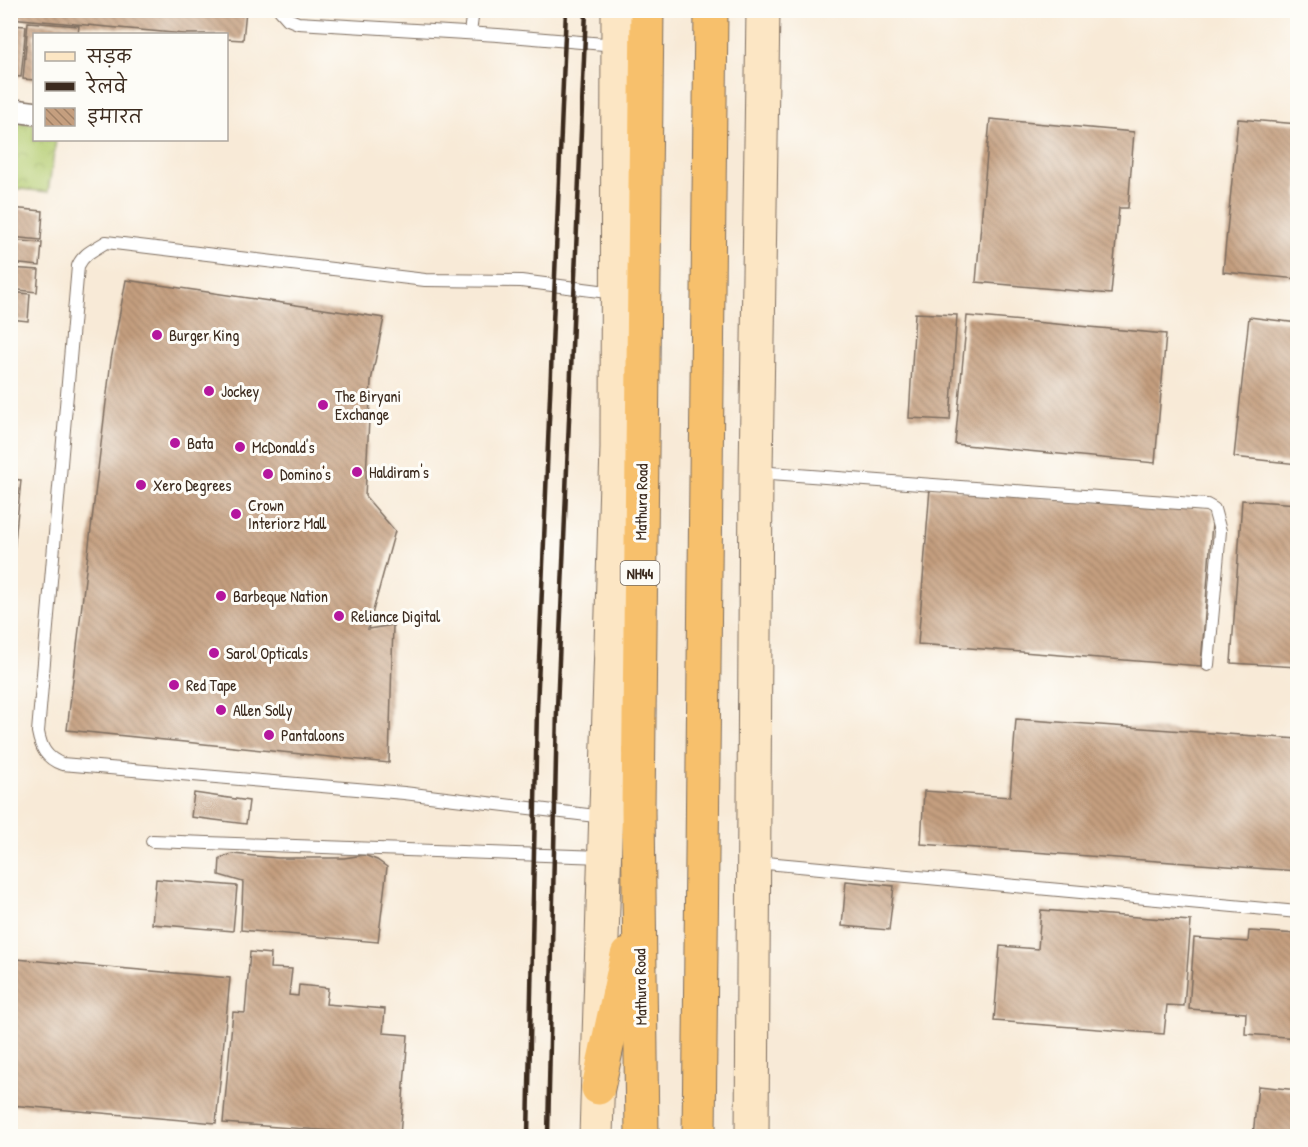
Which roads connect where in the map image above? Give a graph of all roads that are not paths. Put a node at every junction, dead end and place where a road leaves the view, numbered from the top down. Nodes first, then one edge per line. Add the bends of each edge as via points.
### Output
1 (280, 10) edge
2 (472, 10) edge
3 (618, 10) edge
4 (647, 10) edge
5 (711, 10) edge
6 (763, 10) edge
7 (470, 33) junction
8 (617, 46) junction
9 (10, 110) edge
10 (33, 113) edge
11 (619, 293) junction
12 (756, 472) junction
13 (1208, 665) dead end
14 (605, 817) junction
15 (152, 841) dead end
16 (604, 857) junction
17 (753, 862) junction
18 (639, 899) junction
19 (1298, 912) edge
20 (598, 1088) junction
21 (596, 1137) edge
22 (642, 1137) edge
23 (699, 1137) edge
24 (752, 1137) edge

1 - 7 lane via 298,23
2 - 7 lane
3 - 8 main road
4 - 18 highway, Mathura Road / NH44
5 - 23 highway
6 - 12 main road
7 - 8 lane
8 - 11 main road
9 - 10 street
11 - 14 main road via 615,569
11 - 14 lane via 521,281 425,280 106,242 82,257 78,266 38,732 43,750 62,764 404,793
12 - 13 lane via 1208,505 1214,509 1220,531
12 - 17 main road
14 - 16 main road
15 - 16 lane
16 - 20 main road
17 - 19 lane
17 - 24 main road
18 - 20 highway
18 - 22 highway, Mathura Road / NH44
20 - 21 main road

